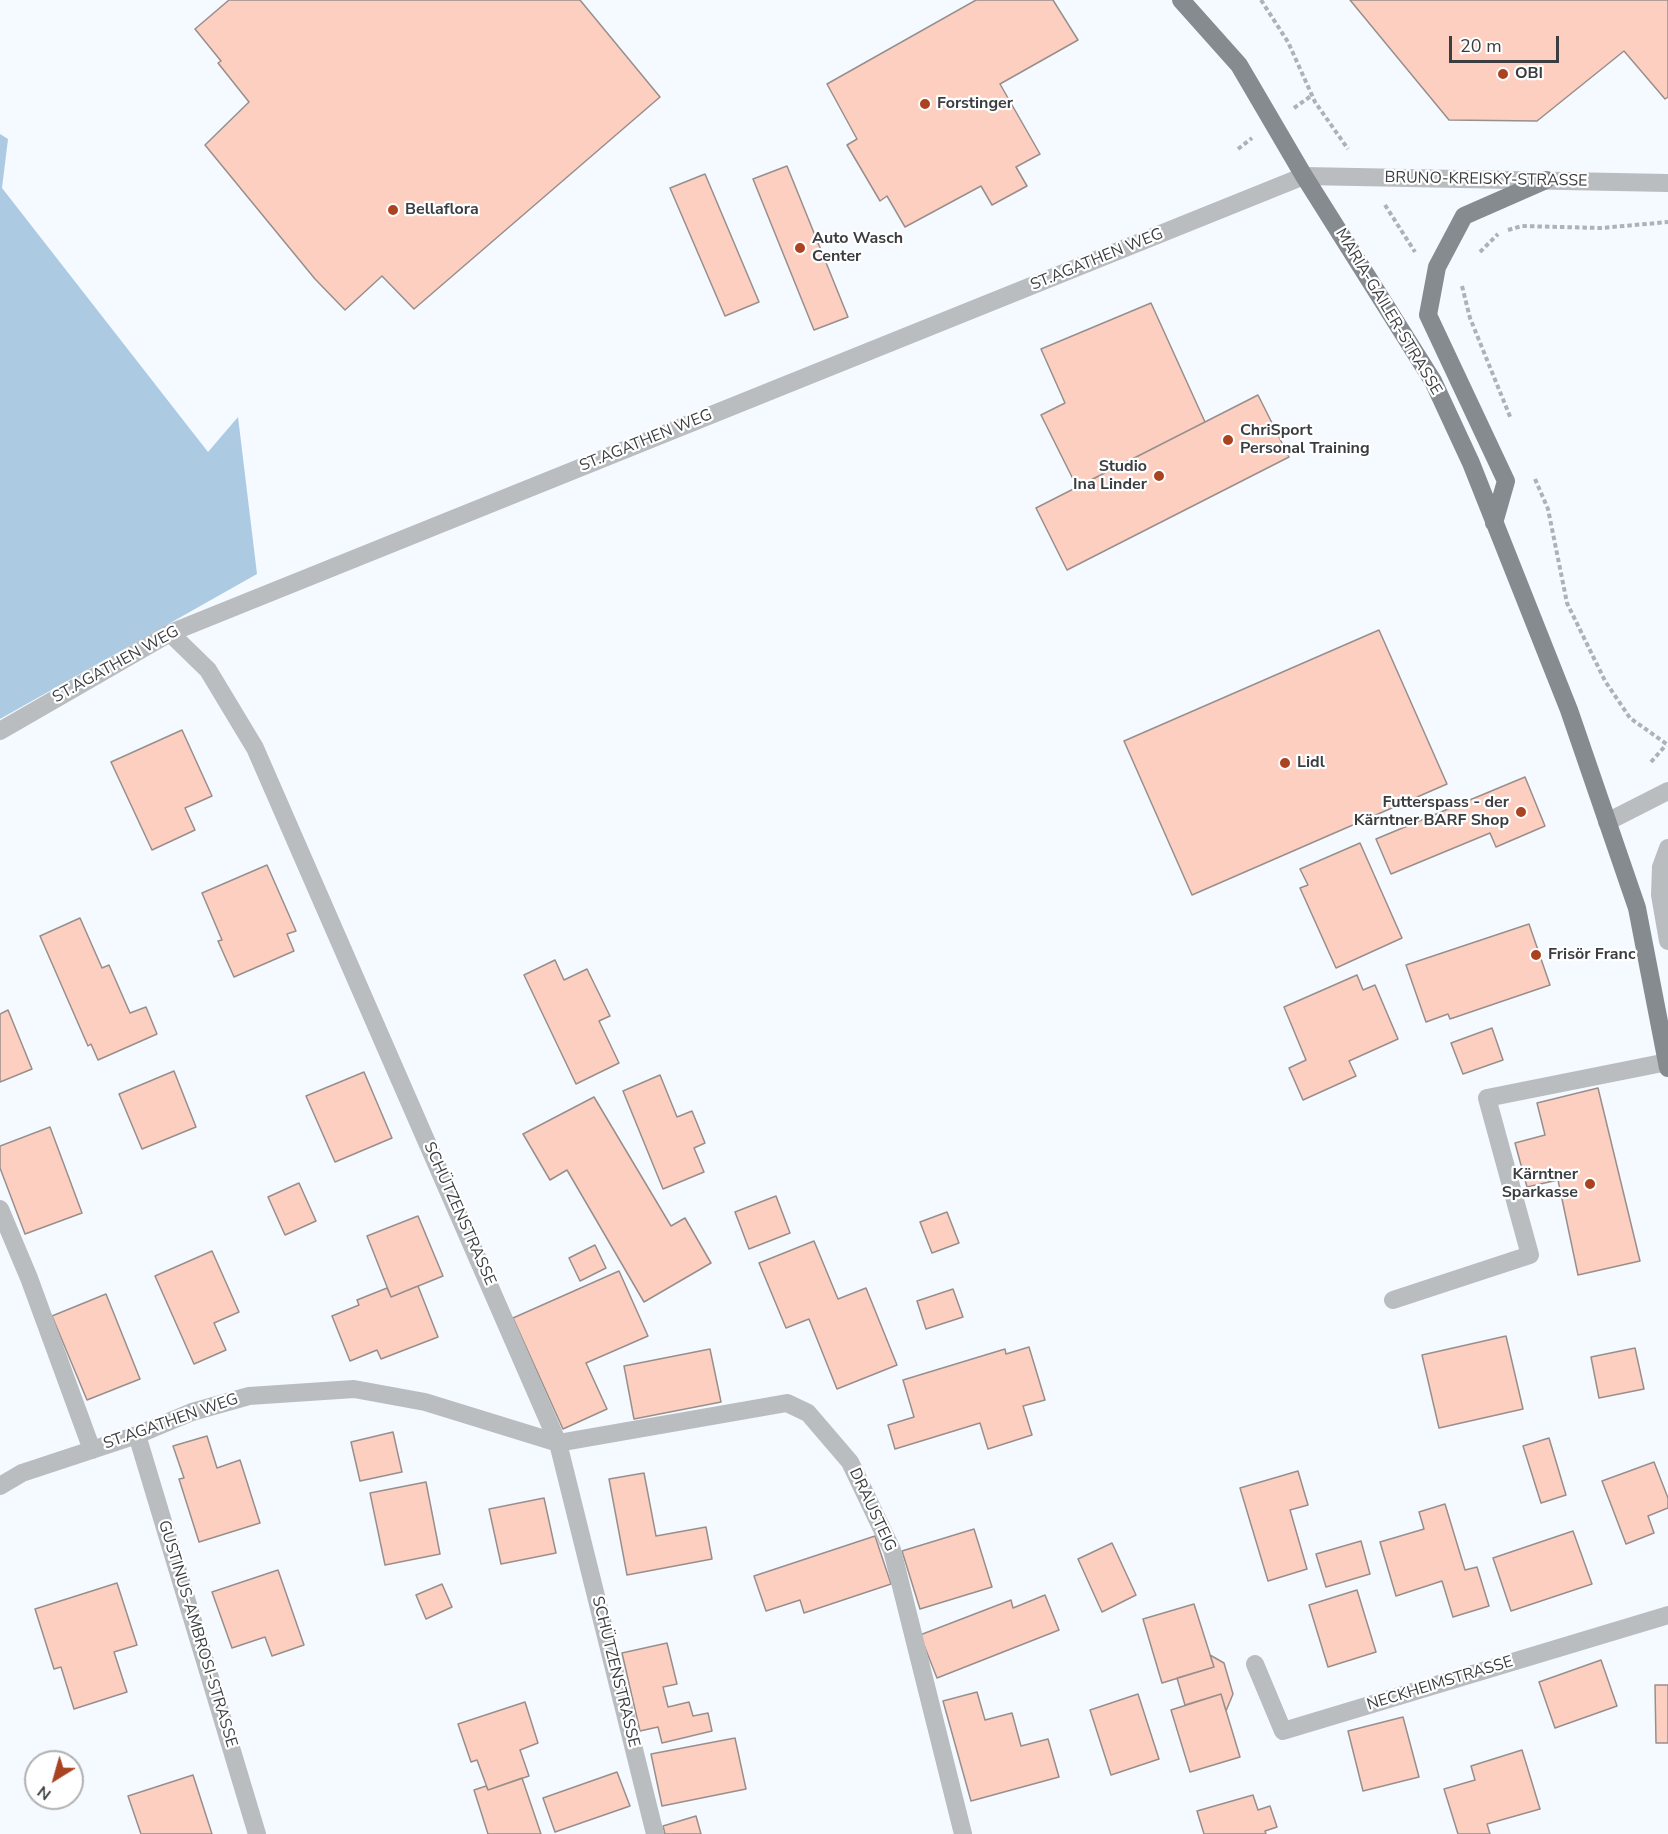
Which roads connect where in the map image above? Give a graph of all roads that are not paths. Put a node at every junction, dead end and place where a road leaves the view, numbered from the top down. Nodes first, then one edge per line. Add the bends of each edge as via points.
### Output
1 (1181, 0) edge
2 (1304, 177) junction
3 (1546, 180) junction
4 (1668, 188) edge
5 (1494, 523) junction
6 (170, 633) junction
7 (0, 731) edge
8 (1668, 791) edge
9 (1607, 822) junction
10 (1668, 848) edge
11 (1668, 941) edge
12 (1667, 1065) edge
13 (0, 1209) edge
14 (1393, 1299) dead end
15 (137, 1434) junction
16 (558, 1443) junction
17 (92, 1449) junction
18 (0, 1486) edge
19 (1668, 1615) edge
20 (1255, 1664) dead end
21 (257, 1834) edge
22 (655, 1834) edge
23 (963, 1834) edge

1 - 2 main road, MARIA-GAILER-STRASSE via 1239,64
2 - 3 street, BRUNO-KREISKY-STRASSE
2 - 5 main road, MARIA-GAILER-STRASSE via 1433,381
2 - 6 street, ST.AGATHEN WEG
3 - 4 street, BRUNO-KREISKY-STRASSE
3 - 5 main road via 1464,216 1437,267 1428,315 1506,481
5 - 9 main road, MARIA-GAILER-STRASSE via 1569,710
6 - 7 street, ST.AGATHEN WEG
6 - 16 street, SCHÜTZENSTRASSE via 208,670 255,748
8 - 9 street
9 - 12 main road, MARIA-GAILER-STRASSE via 1637,908
10 - 11 street via 1660,895
12 - 14 street via 1486,1098 1530,1255
13 - 17 street
15 - 16 street, ST.AGATHEN WEG via 192,1412 249,1396 354,1389 425,1402
15 - 17 street, ST.AGATHEN WEG
15 - 21 street, GUSTINUS-AMBROSI-STRASSE
16 - 22 street, SCHÜTZENSTRASSE
16 - 23 street, DRAUSTEIG via 788,1403 808,1413 850,1462 892,1550
17 - 18 street, ST.AGATHEN WEG via 22,1473
19 - 20 street, NECKHEIMSTRASSE via 1283,1731

